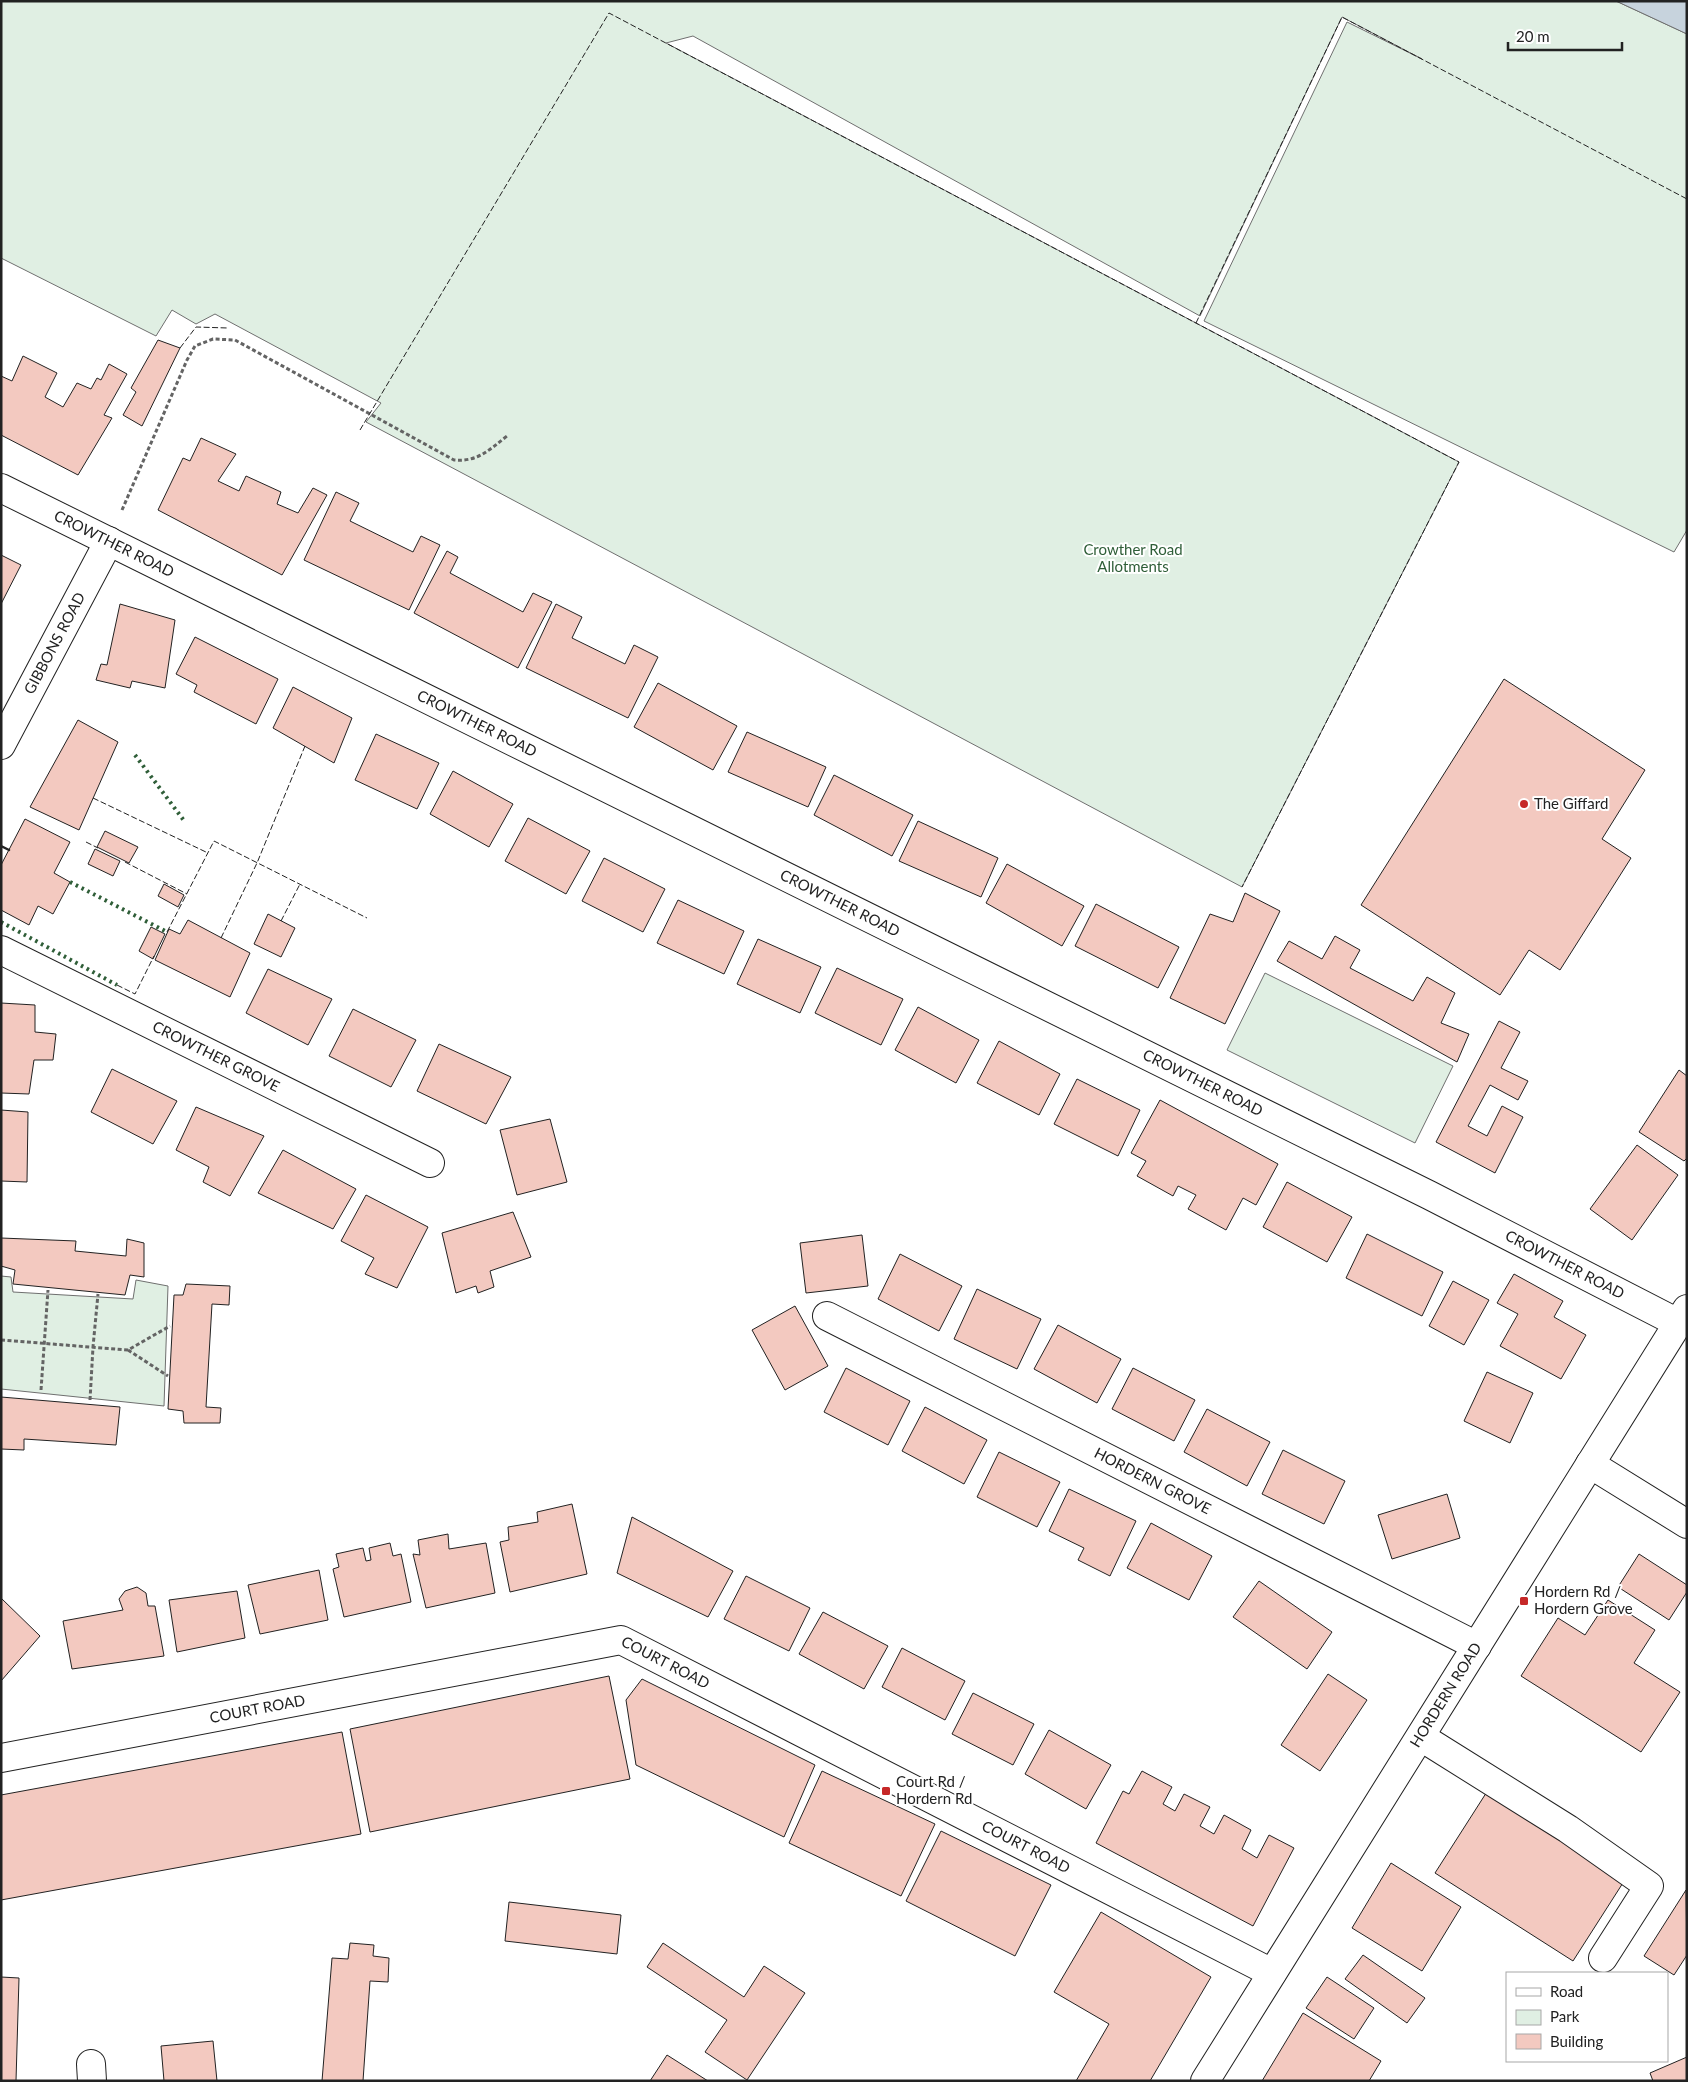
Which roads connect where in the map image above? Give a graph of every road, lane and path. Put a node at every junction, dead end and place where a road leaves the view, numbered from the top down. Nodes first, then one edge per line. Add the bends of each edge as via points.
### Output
1 (507, 436) dead end
2 (1, 488) edge
3 (109, 541) junction
4 (1, 745) edge
5 (1, 950) edge
6 (430, 1163) dead end
7 (48, 1290) dead end
8 (98, 1294) dead end
9 (827, 1316) dead end
10 (1683, 1316) edge
11 (170, 1326) dead end
12 (1, 1340) edge
13 (44, 1344) junction
14 (93, 1348) junction
15 (128, 1350) junction
16 (168, 1376) dead end
17 (41, 1390) dead end
18 (90, 1400) dead end
19 (1590, 1464) junction
20 (1687, 1524) edge
21 (1477, 1646) junction
22 (1420, 1737) junction
23 (1, 1758) edge
24 (1603, 1958) dead end
25 (1272, 1974) junction
26 (1205, 2081) edge

1 - 3 path via 469,462 454,460 235,340 213,339 195,346
2 - 3 street, CROWTHER ROAD
3 - 4 street, GIBBONS ROAD
3 - 10 street, CROWTHER ROAD via 1429,1195
5 - 6 street, CROWTHER GROVE
7 - 13 path
8 - 14 path
9 - 21 street, HORDERN GROVE
10 - 19 street, HORDERN ROAD
11 - 15 path
12 - 13 path
13 - 14 path
13 - 17 path
14 - 15 path
14 - 18 path
15 - 16 path
19 - 20 street
19 - 21 street, HORDERN ROAD
21 - 22 street, HORDERN ROAD
22 - 24 street via 1568,1829 1649,1886
22 - 25 street, HORDERN ROAD
23 - 25 street, COURT ROAD via 621,1640
25 - 26 street, HORDERN ROAD

